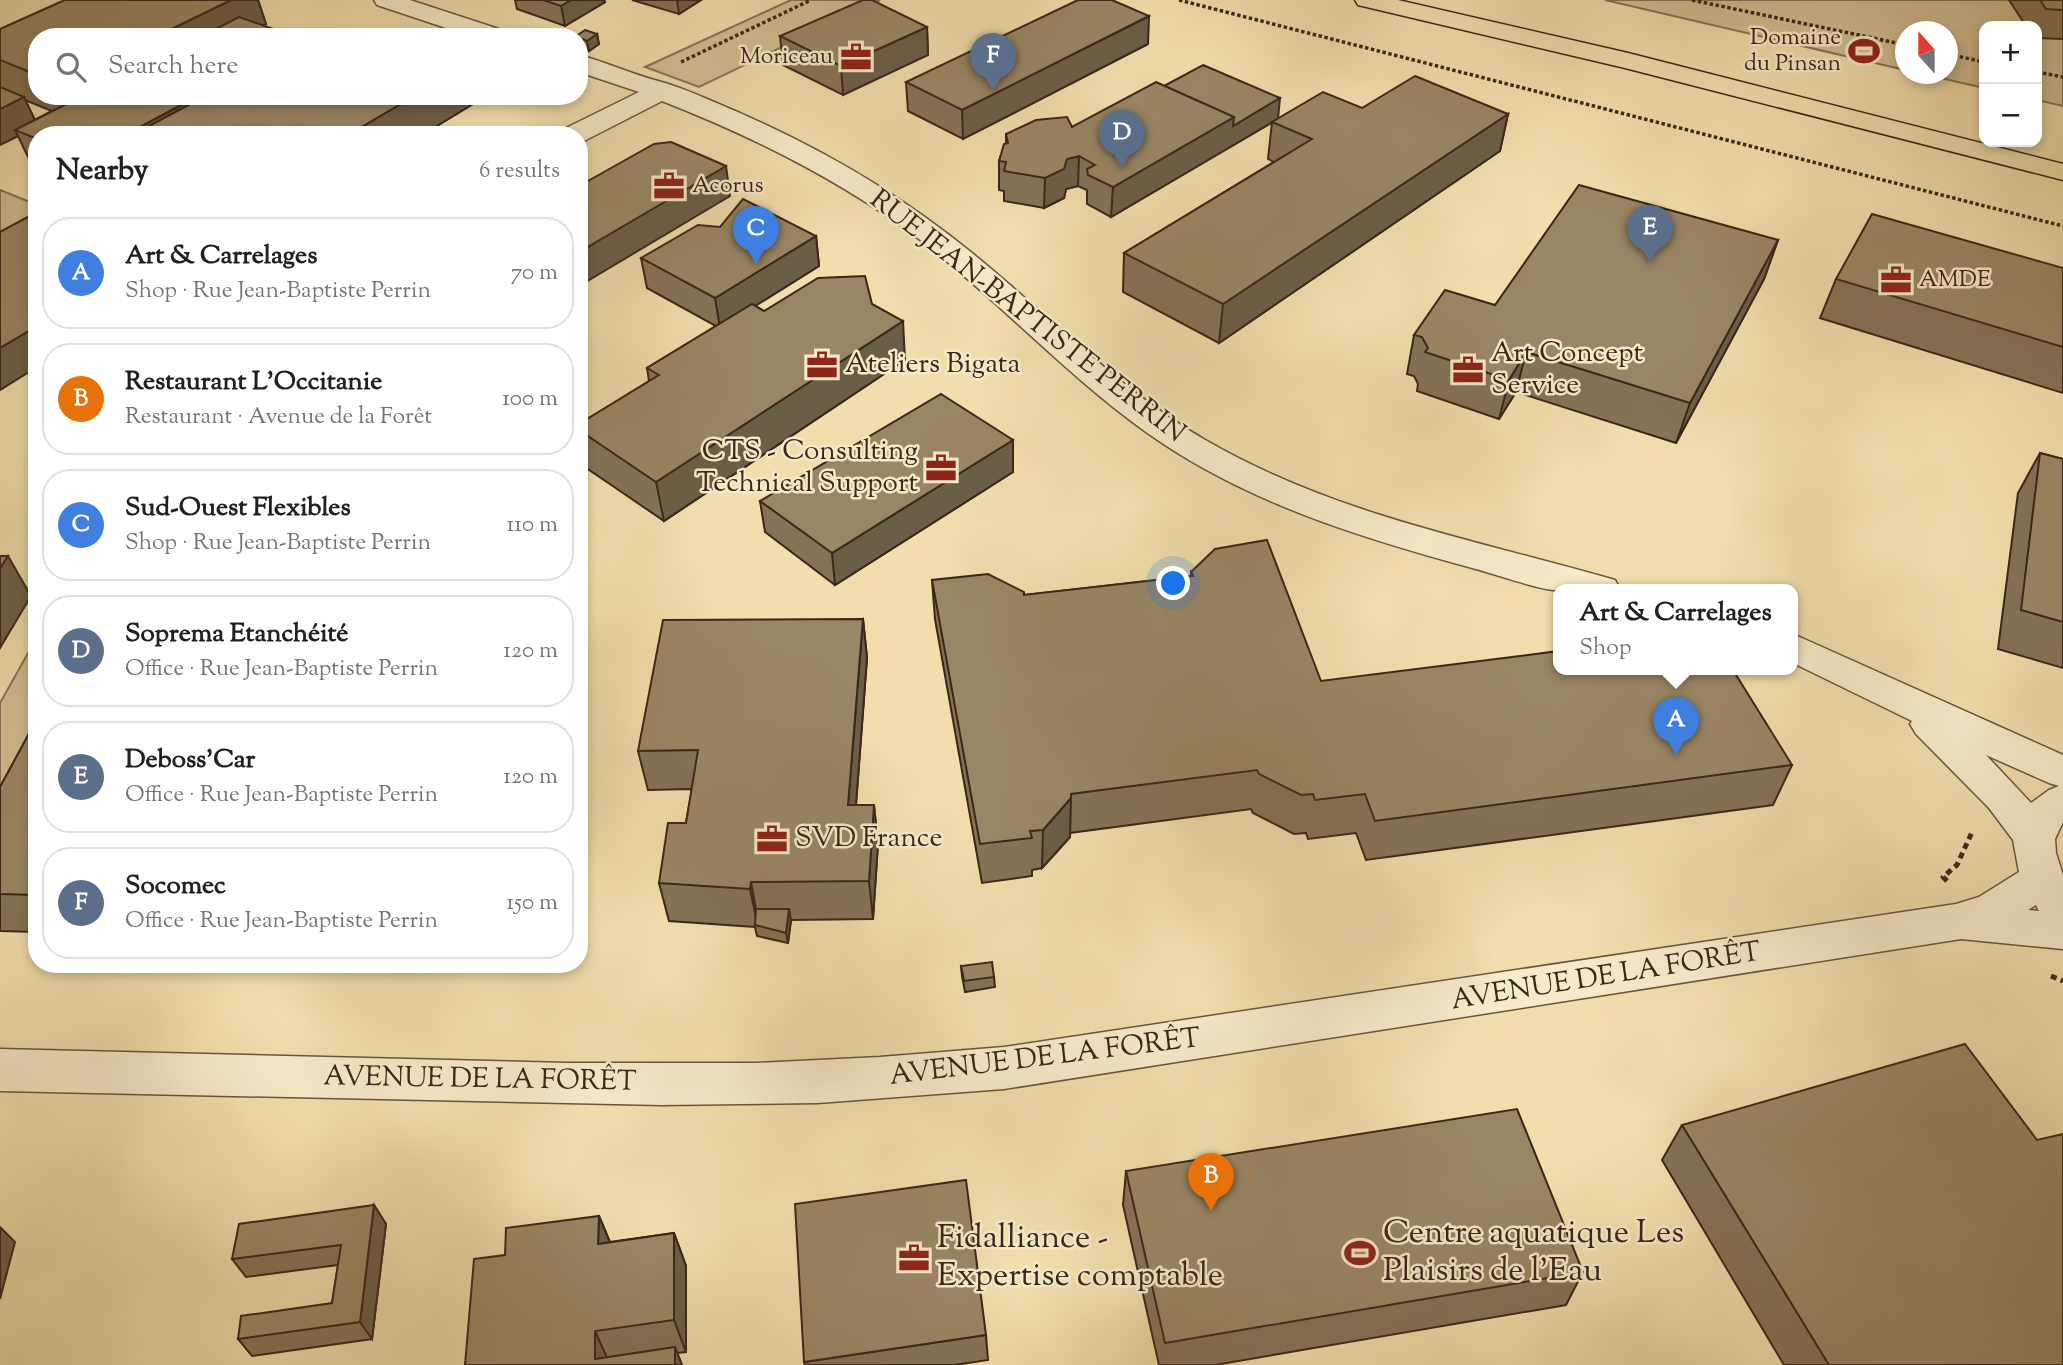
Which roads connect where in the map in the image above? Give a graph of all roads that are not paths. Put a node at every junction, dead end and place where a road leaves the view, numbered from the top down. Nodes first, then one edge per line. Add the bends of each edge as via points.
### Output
1 (386, 0) edge
2 (1367, 0) edge
3 (1452, 0) edge
4 (472, 28) edge
5 (588, 66) edge
6 (651, 86) junction
7 (588, 126) edge
8 (1979, 129) edge
9 (2042, 144) edge
10 (2063, 149) edge
11 (2063, 173) edge
12 (1583, 584) edge
13 (1798, 649) edge
14 (1902, 700) junction
15 (2063, 772) edge
16 (2063, 801) edge
17 (2035, 836) junction
18 (2052, 895) edge
19 (1953, 903) junction
20 (2063, 931) edge
21 (0, 1070) edge

1 - 4 street
2 - 11 highway via 1628,61
3 - 8 highway
5 - 6 street, RUE JEAN-BAPTISTE PERRIN
6 - 7 street
6 - 12 street, RUE JEAN-BAPTISTE PERRIN via 762,131 874,195 930,233 1121,398 1194,447 1280,494 1394,534
9 - 10 highway
13 - 14 street
14 - 15 street
14 - 17 street via 1995,788
16 - 17 street via 2044,816
17 - 18 street via 2033,851
18 - 19 street, AVENUE DE LA FORÊT via 1992,911
19 - 20 street, AVENUE DE LA FORÊT via 2001,923
19 - 21 street, AVENUE DE LA FORÊT via 1004,1069 758,1084

